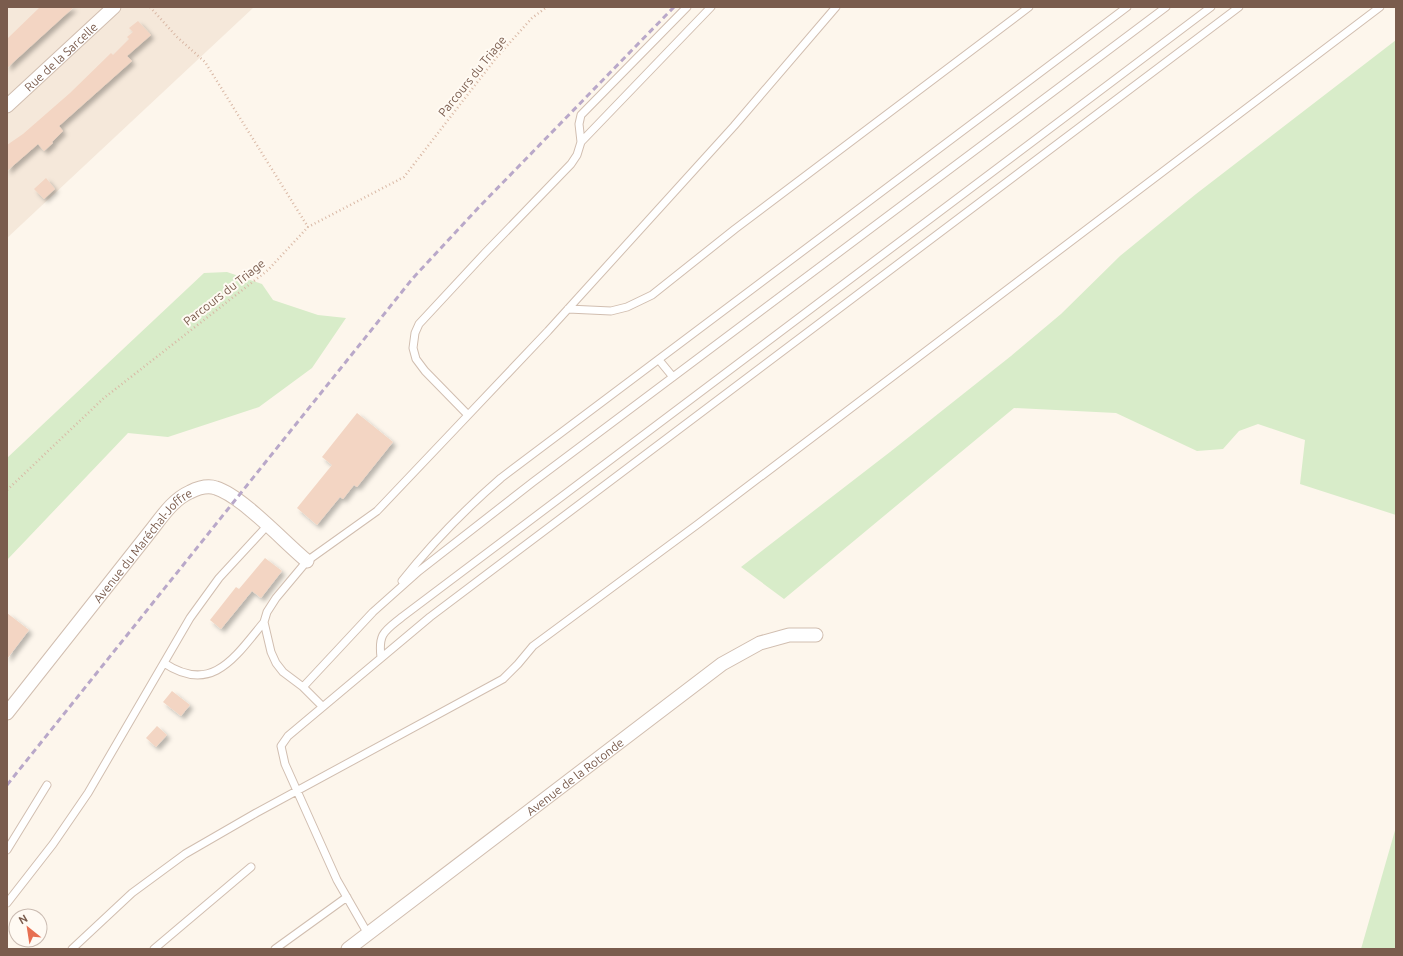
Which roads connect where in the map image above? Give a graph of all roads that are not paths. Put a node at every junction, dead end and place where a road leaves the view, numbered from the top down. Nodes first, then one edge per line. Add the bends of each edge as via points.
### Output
1 (114, 7) edge
2 (687, 7) edge
3 (711, 7) edge
4 (836, 7) edge
5 (1029, 7) edge
6 (1127, 7) edge
7 (1166, 7) edge
8 (1211, 7) edge
9 (1239, 7) edge
10 (1380, 7) edge
11 (7, 106) edge
12 (581, 142) junction
13 (568, 309) junction
14 (658, 360) junction
15 (673, 376) junction
16 (468, 415) junction
17 (267, 526) junction
18 (307, 562) junction
19 (394, 593) junction
20 (264, 622) junction
21 (816, 635) dead end
22 (381, 657) junction
23 (164, 663) junction
24 (303, 687) junction
25 (322, 706) junction
26 (7, 713) edge
27 (47, 785) dead end
28 (297, 791) junction
29 (7, 850) edge
30 (251, 867) dead end
31 (16, 891) junction
32 (347, 897) junction
33 (7, 899) edge
34 (7, 903) edge
35 (368, 934) junction
36 (72, 949) edge
37 (154, 949) edge
38 (275, 949) edge
39 (348, 949) edge

1 - 11 street, Rue de la Sarcelle
2 - 12 lane via 581,115
3 - 12 lane
4 - 13 lane via 734,126
5 - 13 lane via 735,229 652,295 627,307 611,311
6 - 14 lane
7 - 15 lane
8 - 22 lane via 402,617 382,634
9 - 22 lane
10 - 28 lane via 533,646 502,679
12 - 16 lane via 577,155 566,171 485,253 419,324 415,333 413,348 416,359
13 - 16 lane
14 - 15 lane
14 - 19 lane via 495,483 462,512 427,549
15 - 19 lane via 533,482
16 - 18 lane via 377,511
17 - 18 street, Avenue du Maréchal-Joffre
17 - 23 lane via 205,595
17 - 26 street, Avenue du Maréchal-Joffre via 235,499 216,488 198,488 178,499
18 - 20 lane via 276,598
19 - 24 lane
20 - 23 lane via 229,660 208,674 189,676
20 - 24 lane via 276,663
21 - 35 street, Avenue de la Rotonde via 789,635 760,643 722,664
22 - 25 lane
23 - 31 lane via 88,793
24 - 25 lane
25 - 28 lane via 288,736 281,746 282,756
27 - 29 lane
28 - 32 lane
28 - 36 lane via 185,854 132,893
30 - 37 lane
31 - 33 lane
31 - 34 lane
32 - 35 lane
32 - 38 lane
35 - 39 street, Avenue de la Rotonde

